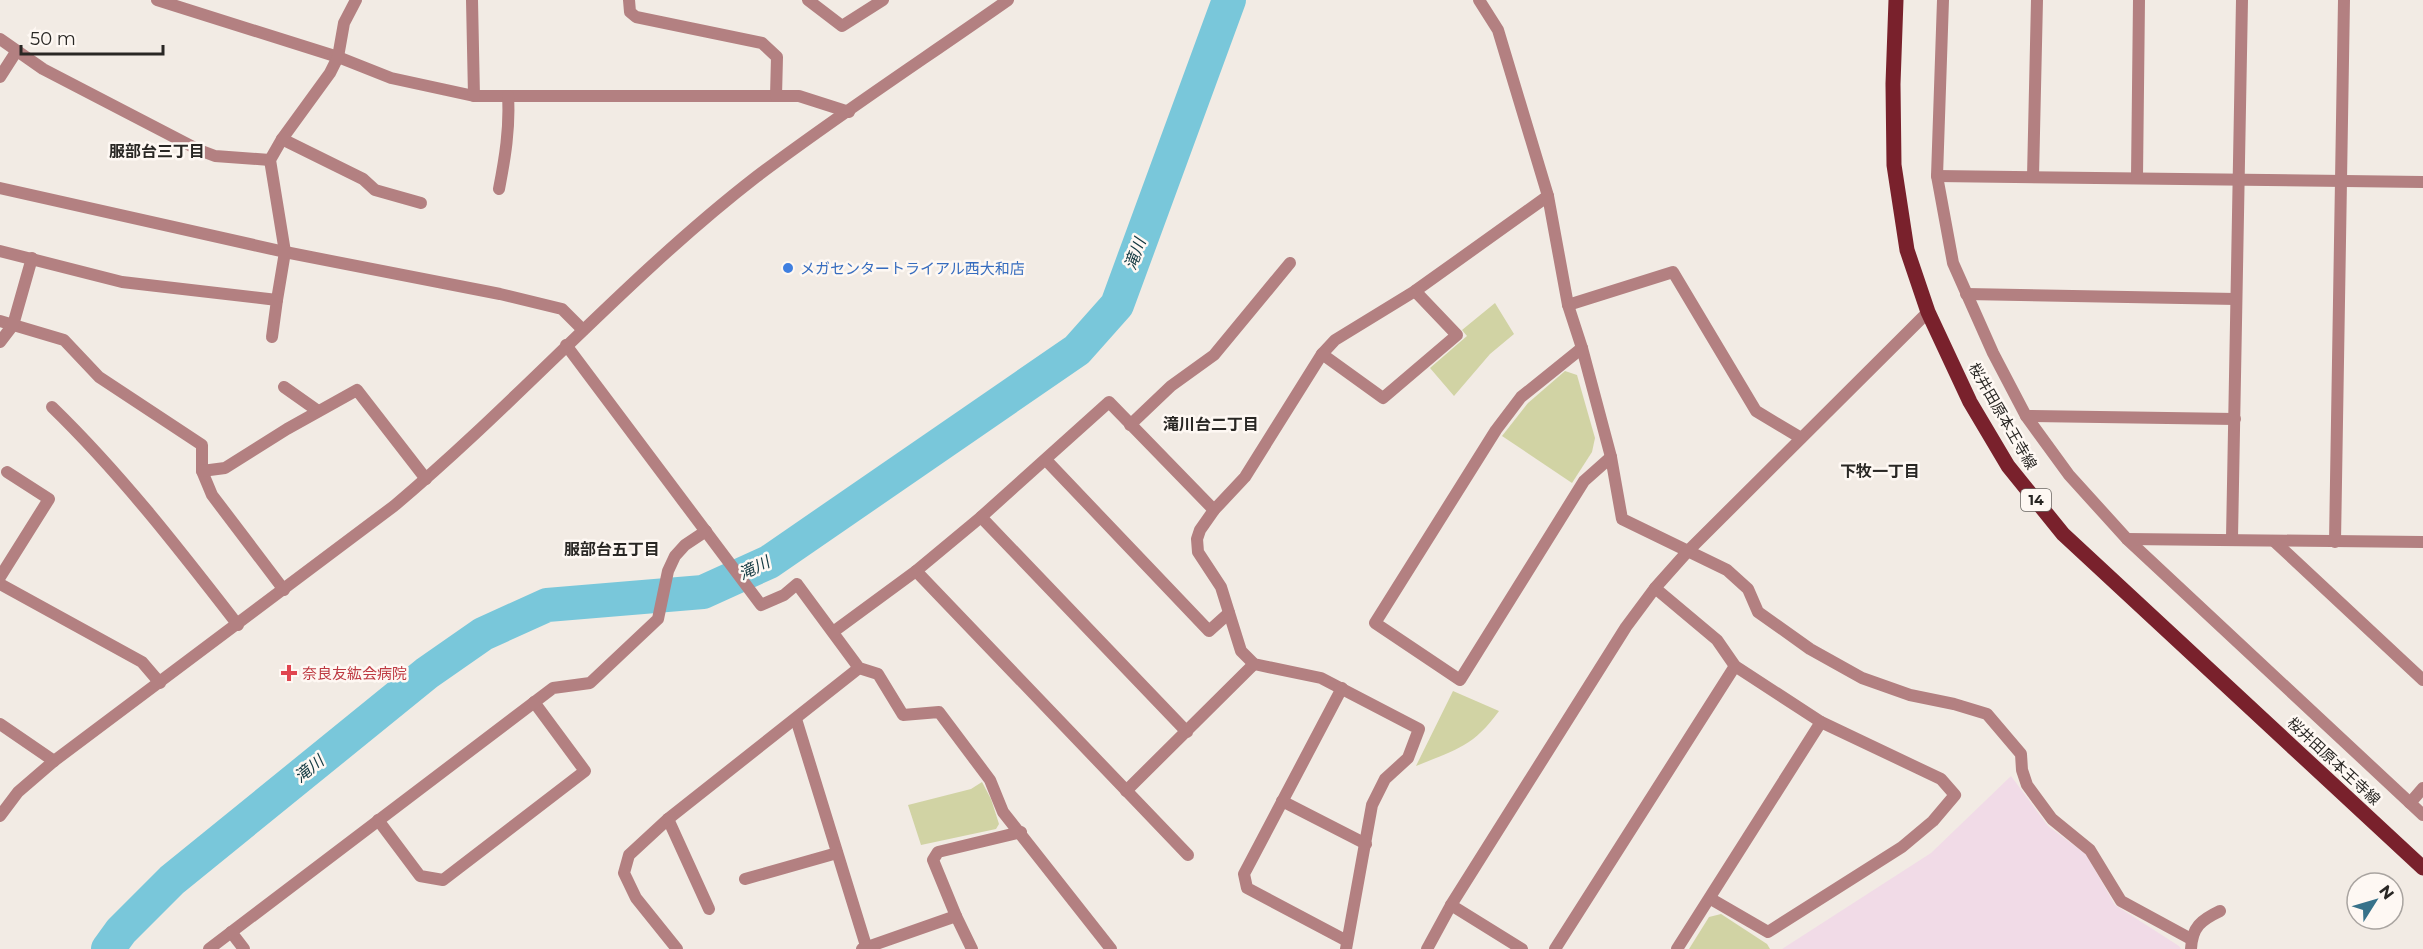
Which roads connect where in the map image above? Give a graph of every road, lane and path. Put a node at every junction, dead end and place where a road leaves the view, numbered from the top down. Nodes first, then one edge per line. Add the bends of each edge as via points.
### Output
1 (157, 0) edge
2 (356, 0) edge
3 (472, 0) edge
4 (629, 0) edge
5 (808, 0) edge
6 (883, 0) edge
7 (1008, 0) edge
8 (1479, 0) edge
9 (1896, 0) edge
10 (1943, 0) edge
11 (2037, 0) edge
12 (2139, 0) edge
13 (2242, 0) edge
14 (2344, 0) edge
15 (0, 39) edge
16 (16, 52) junction
17 (338, 57) junction
18 (0, 77) edge
19 (474, 96) junction
20 (508, 96) junction
21 (776, 96) junction
22 (849, 112) junction
23 (282, 139) junction
24 (270, 160) junction
25 (1937, 176) junction
26 (2033, 177) junction
27 (2137, 177) junction
28 (2240, 179) junction
29 (2341, 181) junction
30 (2423, 182) edge
31 (0, 188) edge
32 (499, 189) dead end
33 (1548, 196) junction
34 (421, 203) dead end
35 (0, 250) edge
36 (285, 252) junction
37 (32, 258) junction
38 (1290, 262) dead end
39 (1415, 291) junction
40 (1966, 294) junction
41 (2236, 299) junction
42 (277, 300) junction
43 (1568, 305) junction
44 (1928, 312) junction
45 (0, 321) edge
46 (13, 325) junction
47 (583, 330) junction
48 (272, 337) dead end
49 (0, 342) edge
50 (566, 345) junction
51 (1582, 348) junction
52 (1322, 354) junction
53 (284, 387) dead end
54 (52, 407) dead end
55 (318, 411) junction
56 (2026, 416) junction
57 (2235, 419) junction
58 (1130, 425) junction
59 (1801, 438) junction
60 (1611, 457) junction
61 (1046, 460) junction
62 (202, 471) junction
63 (7, 472) dead end
64 (426, 479) junction
65 (1214, 510) junction
66 (981, 517) junction
67 (706, 531) junction
68 (2232, 538) junction
69 (2127, 539) junction
70 (2274, 541) junction
71 (2335, 542) junction
72 (2423, 542) edge
73 (1688, 550) junction
74 (916, 571) junction
75 (0, 577) edge
76 (0, 584) edge
77 (1655, 588) junction
78 (284, 590) junction
79 (1229, 613) junction
80 (238, 625) junction
81 (833, 632) junction
82 (1254, 664) junction
83 (1735, 666) junction
84 (859, 668) junction
85 (2423, 680) edge
86 (160, 683) junction
87 (1342, 688) junction
88 (534, 702) junction
89 (796, 719) junction
90 (1821, 722) junction
91 (0, 724) edge
92 (1187, 732) junction
93 (54, 760) junction
94 (2423, 788) edge
95 (1126, 790) junction
96 (1282, 801) junction
97 (2410, 803) junction
98 (2423, 814) edge
99 (0, 816) edge
100 (668, 819) junction
101 (378, 820) junction
102 (1021, 832) junction
103 (1366, 844) junction
104 (837, 853) junction
105 (1188, 855) dead end
106 (2423, 868) edge
107 (746, 879) dead end
108 (1711, 899) junction
109 (1451, 904) junction
110 (709, 909) dead end
111 (2220, 911) dead end
112 (956, 916) junction
113 (231, 932) junction
114 (2191, 944) edge
115 (1346, 945) edge
116 (865, 948) edge
117 (209, 949) edge
118 (243, 949) edge
119 (677, 949) edge
120 (972, 949) edge
121 (1111, 949) edge
122 (1427, 949) edge
123 (1521, 949) edge
124 (1556, 949) edge
125 (1677, 949) edge

1 - 17 street
2 - 17 street via 344,22
3 - 19 street
4 - 21 street via 630,12 636,17 762,43 777,57
5 - 6 street via 842,26
7 - 22 street
8 - 33 street via 1498,30
9 - 44 main road, 桜井田原本王寺線 / 14 via 1894,165 1907,250
10 - 25 street
11 - 26 street
12 - 27 street
13 - 28 street
14 - 29 street
15 - 16 street
16 - 18 street
16 - 24 street via 199,150 215,156
17 - 19 street via 392,78
17 - 23 street
19 - 20 street
20 - 21 street
20 - 32 street via 506,156
21 - 22 street via 799,96
22 - 47 street via 756,178
23 - 24 street
23 - 34 street via 363,179 375,190
24 - 36 street
25 - 26 street
25 - 40 street via 1953,263
26 - 27 street
27 - 28 street
28 - 29 street
28 - 41 street
29 - 30 street
29 - 71 street
31 - 36 street
33 - 39 street
33 - 43 street
35 - 37 street
36 - 42 street
36 - 47 street via 562,309
37 - 42 street via 122,282
37 - 46 street
38 - 58 street via 1214,355 1171,386
39 - 52 street via 1335,340
39 - 52 street via 1457,335 1383,398
40 - 41 street
40 - 56 street
41 - 57 street
42 - 48 street
43 - 51 street
43 - 59 street via 1674,272 1756,411
44 - 59 street
44 - 106 main road, 桜井田原本王寺線 / 14 via 1970,402 2008,466 2063,534
45 - 46 street
46 - 49 street
46 - 62 street via 64,340 99,377 202,445
47 - 50 street
50 - 64 street
50 - 67 street
51 - 60 street
51 - 60 street via 1521,397 1496,430 1375,623 1460,680 1584,481
52 - 65 street via 1245,477
53 - 55 street
54 - 80 street via 147,509
55 - 62 street via 225,468
55 - 64 street via 357,390
56 - 57 street
56 - 69 street via 2069,475
57 - 68 street
58 - 61 street via 1109,402
58 - 65 street
59 - 73 street
60 - 73 street via 1622,519
61 - 66 street
61 - 79 street via 1209,631
62 - 78 street via 212,495
63 - 75 street via 49,499
64 - 78 street
65 - 79 street via 1200,530 1198,552 1221,587
66 - 74 street
66 - 92 street
67 - 81 street via 761,605 797,584
67 - 88 street via 675,556 658,619 590,683 553,688
68 - 69 street
68 - 70 street
69 - 97 street
70 - 71 street
70 - 85 street
71 - 72 street
73 - 77 street
73 - 114 street via 1727,570 1748,589 1758,612 1783,631 1862,678 1910,695 1987,714 2021,754 2027,785 2052,819 2090,850 2121,902
74 - 81 street
74 - 95 street
76 - 86 street via 142,662
77 - 83 street via 1717,640
77 - 109 street via 1626,627
78 - 80 street
79 - 82 street via 1241,651
80 - 86 street
81 - 84 street
82 - 87 street via 1321,678
82 - 92 street
83 - 90 street
83 - 124 street
84 - 89 street
84 - 102 street via 878,674 903,715 939,712 990,780 1003,812
86 - 93 street
87 - 96 street
87 - 103 street via 1419,729 1408,758 1385,779 1372,804
88 - 101 street
88 - 101 street via 585,771 443,880 420,876
89 - 100 street
89 - 104 street
90 - 108 street
90 - 108 street via 1941,780 1955,795 1934,820 1902,846 1768,932
91 - 93 street
92 - 95 street
93 - 99 street via 18,792
94 - 97 street
95 - 105 street
96 - 103 street
96 - 115 street via 1244,874 1247,888
97 - 98 street
100 - 110 street
100 - 119 street via 629,855 624,873 636,898
101 - 113 street
102 - 112 street via 938,852 933,860
102 - 121 street
103 - 115 street
104 - 107 street
104 - 116 street
108 - 125 street
109 - 122 street
109 - 123 street
111 - 114 street via 2202,920
112 - 116 street
112 - 120 street
113 - 117 street
113 - 118 street

